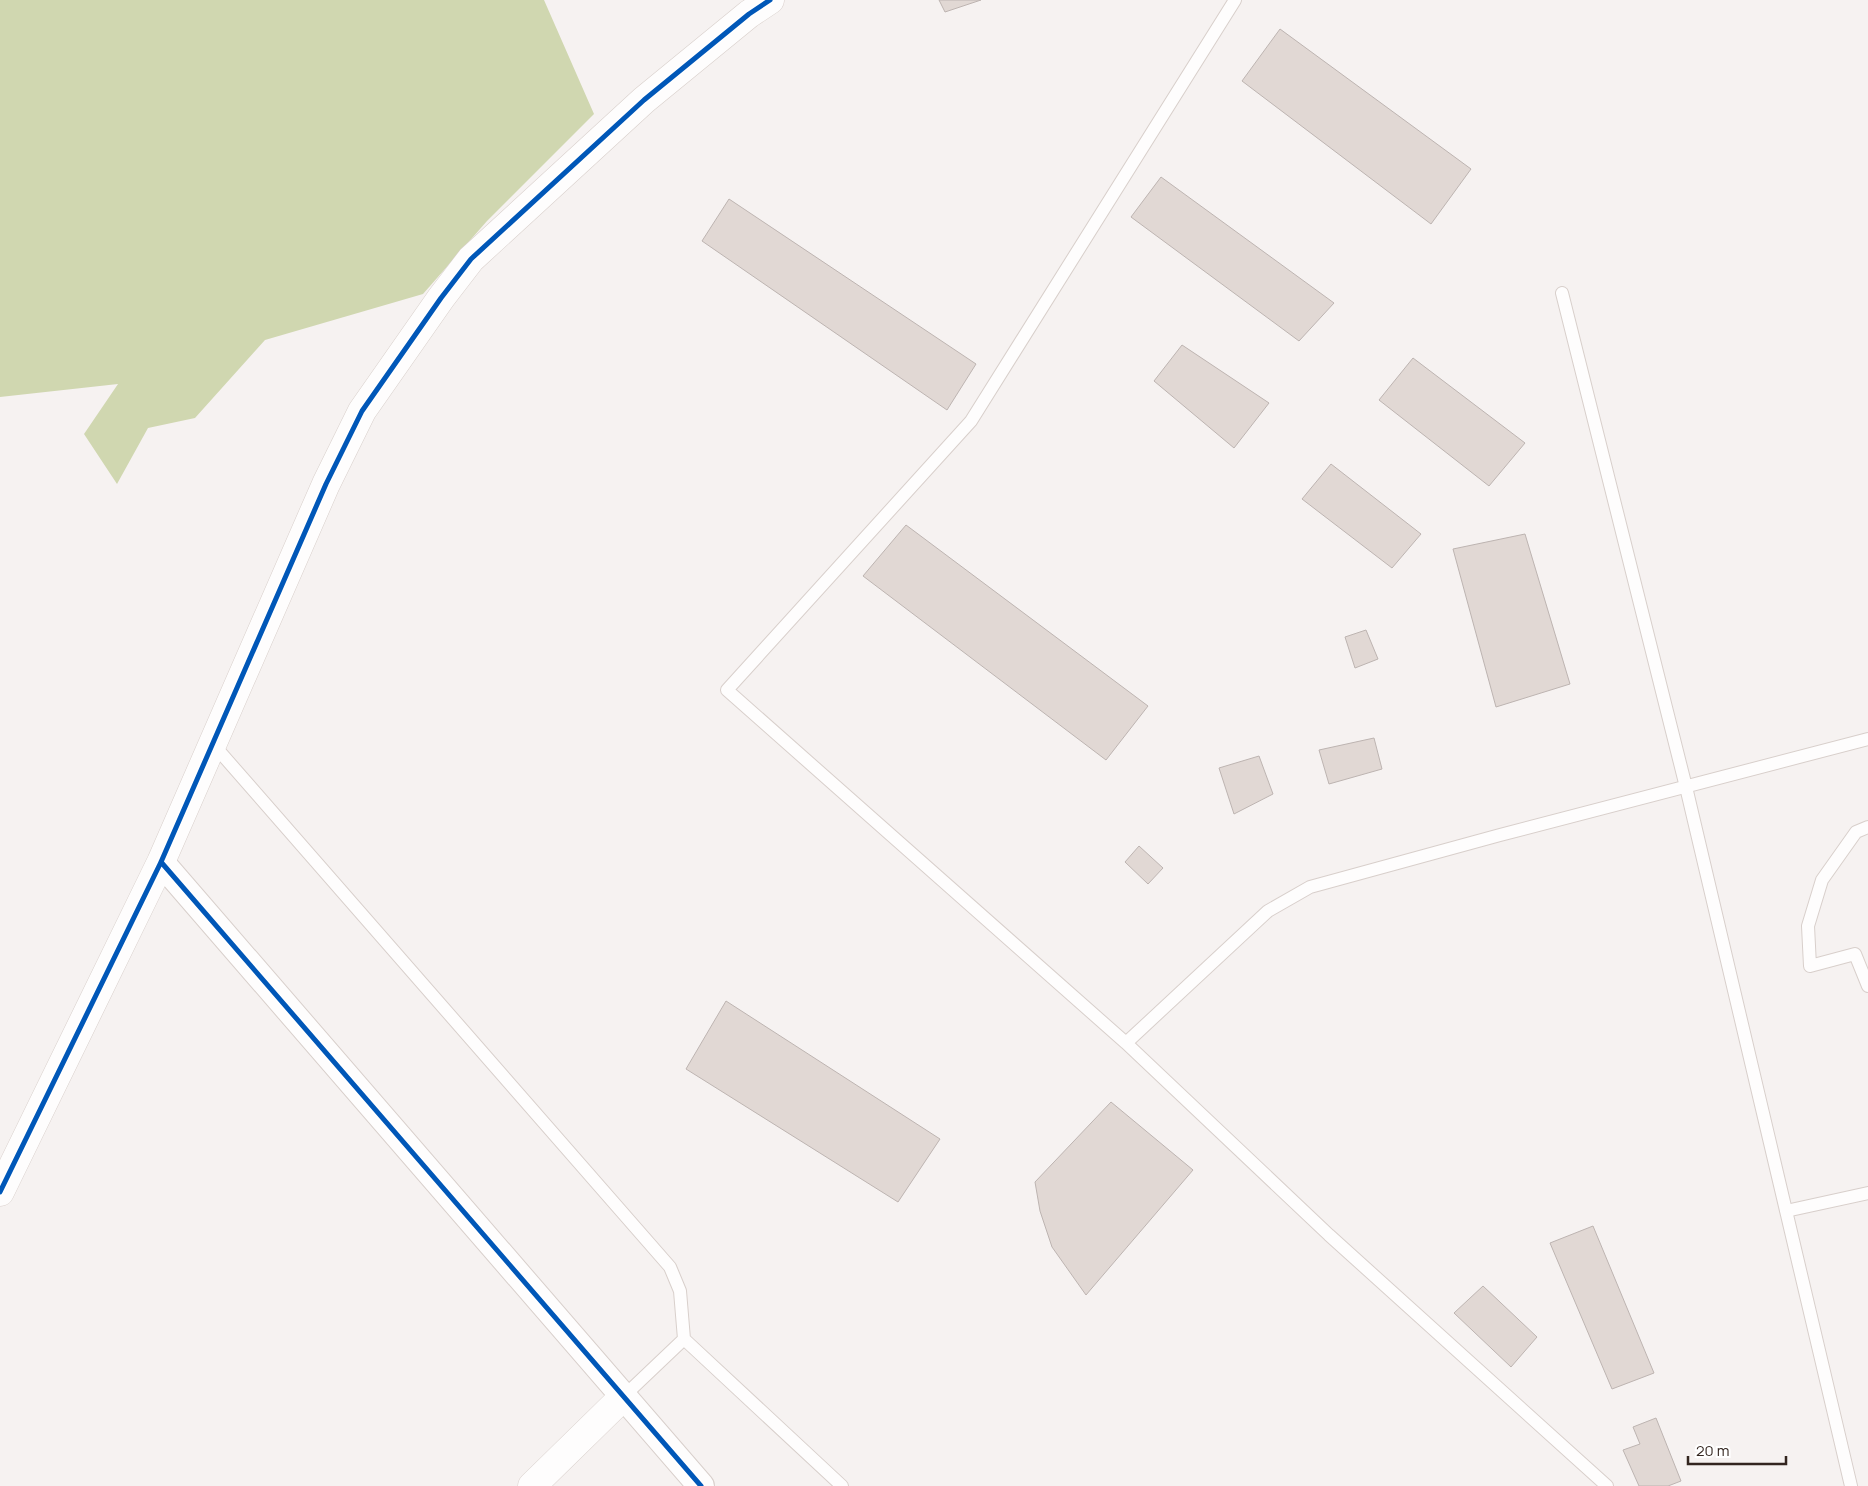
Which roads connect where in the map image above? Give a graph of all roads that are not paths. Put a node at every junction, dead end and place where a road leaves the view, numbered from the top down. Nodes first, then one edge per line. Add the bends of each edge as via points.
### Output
1 (770, 0) edge
2 (1235, 0) edge
3 (1562, 294) dead end
4 (1868, 739) edge
5 (214, 744) junction
6 (1686, 787) junction
7 (1868, 827) edge
8 (161, 862) junction
9 (1868, 986) edge
10 (1126, 1043) junction
11 (0, 1192) edge
12 (1868, 1193) edge
13 (1786, 1211) junction
14 (684, 1339) junction
15 (623, 1397) junction
16 (532, 1486) edge
17 (701, 1486) edge
18 (842, 1486) edge
19 (1607, 1486) edge
20 (1851, 1486) edge

1 - 5 street via 644,100 471,260 441,298 362,411 326,484
2 - 10 lane via 971,421 727,690
3 - 6 lane
4 - 6 lane
5 - 8 street
5 - 14 lane via 670,1267 680,1291
6 - 10 lane via 1310,887 1268,911
6 - 13 lane
7 - 9 lane via 1856,832 1822,880 1808,926 1810,966 1855,954
8 - 11 street
8 - 15 street
10 - 19 lane via 1329,1235
12 - 13 lane
13 - 20 lane
14 - 15 lane
14 - 18 lane
15 - 16 street
15 - 17 street

